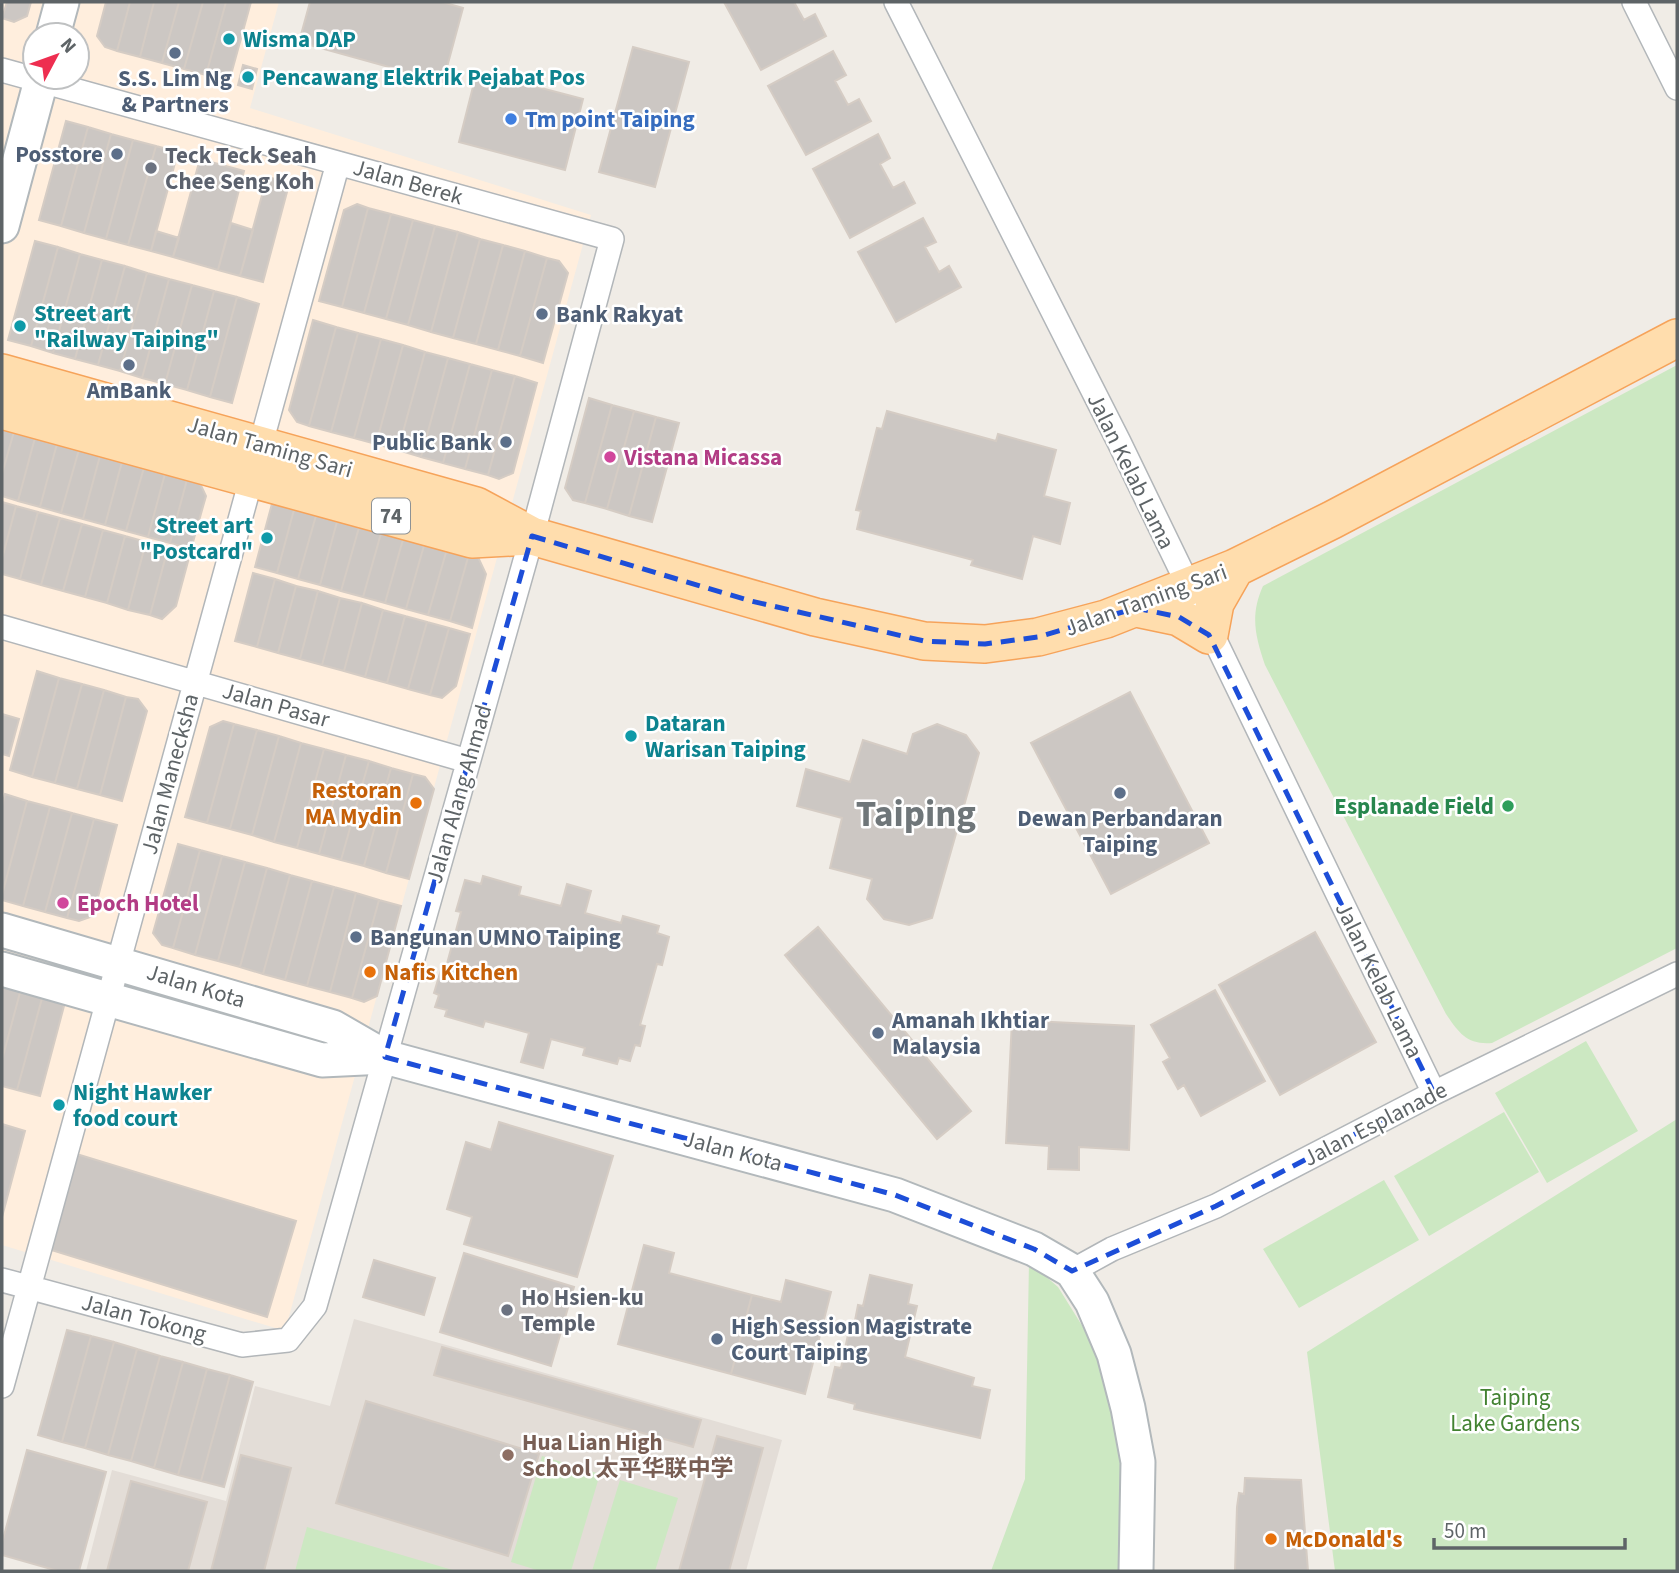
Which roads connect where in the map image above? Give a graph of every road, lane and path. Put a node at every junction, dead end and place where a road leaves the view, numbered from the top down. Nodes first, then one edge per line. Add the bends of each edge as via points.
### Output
1 (62, 2) edge
2 (896, 2) edge
3 (1634, 2) edge
4 (57, 21) edge
5 (2, 70) edge
6 (21, 74) edge
7 (1677, 88) edge
8 (38, 91) edge
9 (83, 91) edge
10 (338, 163) junction
11 (2, 226) edge
12 (612, 239) joint
13 (1677, 338) edge
14 (2, 373) edge
15 (2, 410) edge
16 (257, 460) junction
17 (532, 536) junction
18 (1235, 568) junction
19 (1187, 589) junction
20 (1136, 608) junction
21 (2, 627) edge
22 (1209, 635) junction
23 (195, 682) junction
24 (468, 761) junction
25 (2, 930) edge
26 (118, 963) junction
27 (2, 969) edge
28 (1677, 974) edge
29 (108, 999) junction
30 (385, 1056) junction
31 (1434, 1094) junction
32 (1072, 1270) junction
33 (2, 1280) edge
34 (29, 1287) junction
35 (288, 1340) joint
36 (2, 1386) edge
37 (1136, 1571) edge

1 - 4 main road
2 - 19 street, Jalan Kelab Lama via 1119,442
3 - 7 street
5 - 6 street, Jalan Berek
8 - 11 main road
9 - 10 street, Jalan Berek
10 - 12 street, Jalan Berek
10 - 16 street, Jalan Manecksha
12 - 17 street, Jalan Alang Ahmad
13 - 18 main road, Jalan Taming Sari
14 - 16 main road, Jalan Taming Sari / 74
15 - 16 main road, Jalan Taming Sari / 74
16 - 17 main road, Jalan Taming Sari / 74 via 476,506
16 - 23 street, Jalan Manecksha
17 - 20 main road, Jalan Taming Sari via 751,601 924,641 985,643 1038,637
17 - 24 street, Jalan Alang Ahmad
18 - 19 main road, Jalan Taming Sari
18 - 22 main road via 1215,603
19 - 20 main road, Jalan Taming Sari
19 - 22 street, Jalan Kelab Lama
20 - 22 main road via 1180,617
21 - 23 street, Jalan Pasar
22 - 31 street, Jalan Kelab Lama
23 - 24 street, Jalan Pasar
23 - 26 street, Jalan Manecksha
24 - 30 street, Jalan Alang Ahmad
25 - 26 main road, Jalan Kota
26 - 29 street, Jalan Manecksha
26 - 30 main road, Jalan Kota via 333,1027
27 - 29 main road, Jalan Kota
28 - 31 street, Jalan Esplanade
29 - 30 main road, Jalan Kota via 322,1059
29 - 34 street, Jalan Manecksha
30 - 32 main road, Jalan Kota via 895,1195 1034,1249
30 - 35 street, Jalan Alang Ahmad via 315,1306
31 - 32 street, Jalan Esplanade via 1216,1206
32 - 37 main road via 1093,1302 1114,1354 1128,1408 1138,1462
33 - 34 street, Jalan Tokong
34 - 35 street, Jalan Tokong via 242,1345
34 - 36 street, Jalan Manecksha

